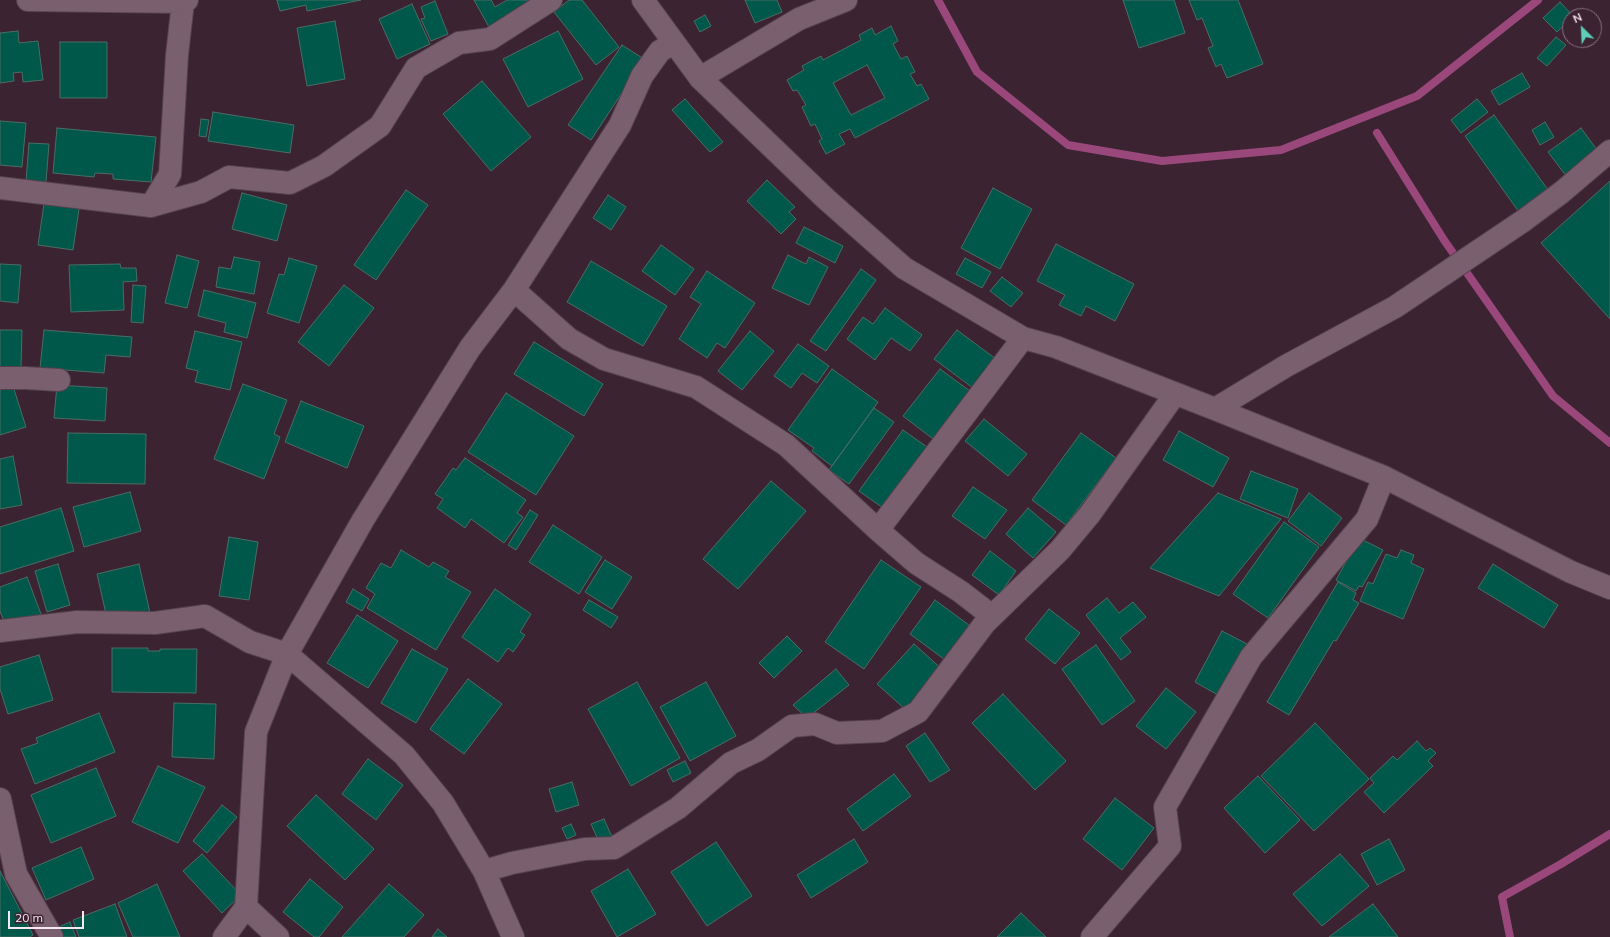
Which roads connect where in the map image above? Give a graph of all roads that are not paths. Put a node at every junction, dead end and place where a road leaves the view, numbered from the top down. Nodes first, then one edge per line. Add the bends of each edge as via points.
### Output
1 (28, 0) edge
2 (551, 0) edge
3 (643, 0) edge
4 (846, 0) edge
5 (185, 1) edge
6 (674, 43) junction
7 (700, 78) junction
8 (1610, 151) edge
9 (0, 188) edge
10 (151, 206) junction
11 (514, 290) junction
12 (1023, 338) junction
13 (0, 378) edge
14 (59, 380) dead end
15 (1175, 394) junction
16 (1215, 409) junction
17 (1384, 477) junction
18 (878, 530) junction
19 (1610, 588) edge
20 (992, 616) junction
21 (0, 631) edge
22 (287, 654) junction
23 (0, 800) edge
24 (484, 870) junction
25 (246, 907) junction
26 (509, 935) edge
27 (52, 937) edge
28 (224, 937) edge
29 (278, 937) edge
30 (1092, 937) edge

1 - 5 street
2 - 10 street via 490,39 459,43 416,68 380,126 324,166 290,183 229,177 202,192
3 - 6 street
4 - 7 street via 799,19
5 - 10 street via 177,55 170,174
6 - 7 street
6 - 11 street via 660,51 642,76 620,125
7 - 12 street via 826,199 904,268
8 - 16 street via 1523,221 1395,307 1286,366
9 - 10 street
11 - 18 street via 569,339 604,358 696,387 786,445
11 - 22 street via 470,348 362,520
12 - 15 street via 1056,347
12 - 18 street
13 - 14 street
15 - 16 street
15 - 20 street via 1090,514 1065,544
16 - 17 street
17 - 19 street via 1571,572
17 - 30 street via 1367,519 1251,657 1165,807 1170,846
18 - 20 street via 916,563
20 - 24 street via 918,712 882,731 837,733 815,724 792,726 758,750 731,763 678,808 614,848 585,849
21 - 22 street via 77,622 155,623 205,616 250,642
22 - 24 street via 404,755 444,803
22 - 25 street via 256,732
23 - 27 street via 16,874
24 - 26 street
25 - 28 street
25 - 29 street

